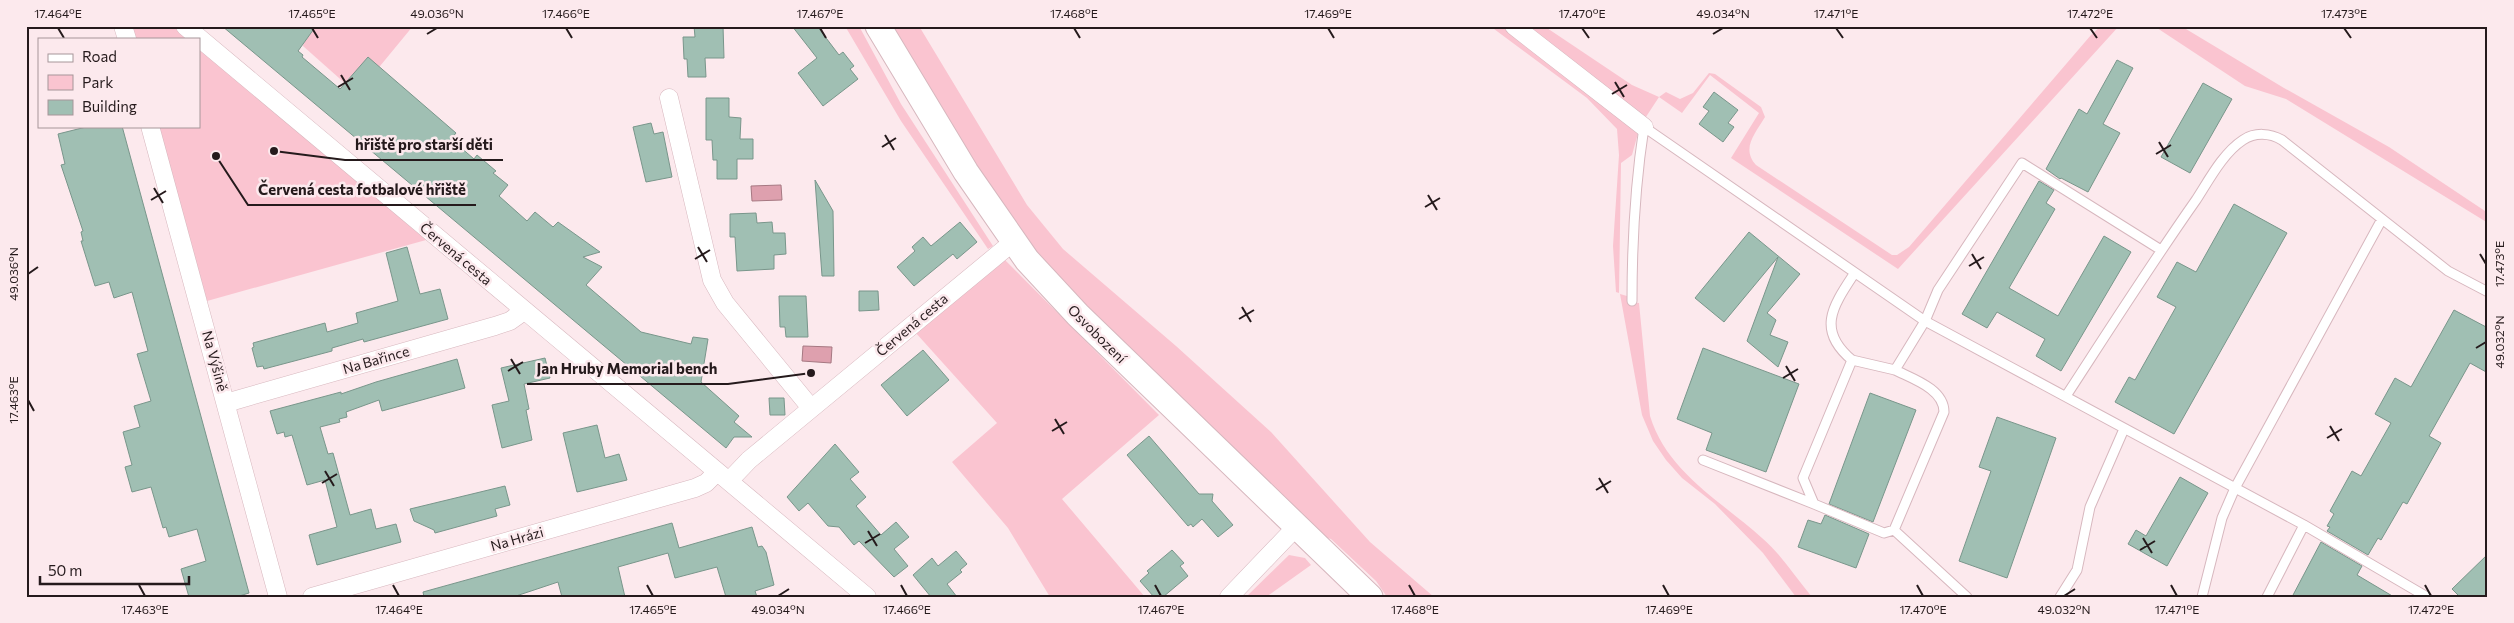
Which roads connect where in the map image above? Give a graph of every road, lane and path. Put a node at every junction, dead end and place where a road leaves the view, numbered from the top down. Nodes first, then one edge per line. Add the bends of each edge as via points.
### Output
1 (123, 26) edge
2 (185, 26) edge
3 (878, 26) edge
4 (1514, 26) edge
5 (127, 38) edge
6 (199, 38) edge
7 (200, 39) edge
8 (669, 98) dead end
9 (1644, 127) junction
10 (151, 128) edge
11 (2382, 219) junction
12 (1013, 242) junction
13 (2161, 250) junction
14 (1854, 274) junction
15 (2488, 292) edge
16 (1632, 301) dead end
17 (524, 311) junction
18 (1924, 321) junction
19 (1852, 360) junction
20 (1895, 370) junction
21 (2066, 396) junction
22 (226, 403) junction
23 (811, 408) junction
24 (2124, 429) junction
25 (1703, 460) dead end
26 (723, 477) junction
27 (2235, 488) junction
28 (1814, 504) junction
29 (1297, 526) junction
30 (2304, 526) junction
31 (1894, 530) junction
32 (278, 597) edge
33 (312, 597) edge
34 (867, 597) edge
35 (1229, 597) edge
36 (1370, 597) edge
37 (1967, 597) edge
38 (2060, 597) edge
39 (2202, 597) edge
40 (2266, 597) edge
41 (2426, 597) edge

1 - 5 street
2 - 6 street, Červená cesta
3 - 12 main road, Osvobození via 966,172
4 - 9 street
7 - 17 street, Červená cesta
8 - 23 street via 708,270 716,289
9 - 14 lane
9 - 16 lane via 1636,175
10 - 22 street, Na Výšině
11 - 13 lane via 2282,140 2267,134 2255,135 2242,140 2227,156
11 - 15 lane via 2448,271
11 - 27 lane
12 - 23 street, Červená cesta
12 - 29 main road, Osvobození via 1078,315
13 - 18 lane via 2022,163 1938,290
13 - 21 lane
14 - 18 lane
14 - 19 lane via 1836,302 1830,322 1838,348
17 - 22 street, Na Bařince via 500,324
17 - 26 street, Červená cesta
18 - 20 lane
18 - 21 lane
19 - 20 lane
19 - 28 lane via 1803,478
20 - 31 lane via 1937,392 1944,412
21 - 24 lane
22 - 32 street, Na Výšině
23 - 26 street, Červená cesta via 749,460
24 - 27 lane
24 - 38 lane via 2090,507 2077,570
25 - 28 lane
26 - 33 street, Na Hrázi via 695,488
26 - 34 street, Červená cesta
27 - 30 lane
27 - 39 lane via 2222,518
28 - 31 lane via 1884,533
29 - 35 street
29 - 36 main road, Osvobození
30 - 40 lane
30 - 41 lane
31 - 37 lane

